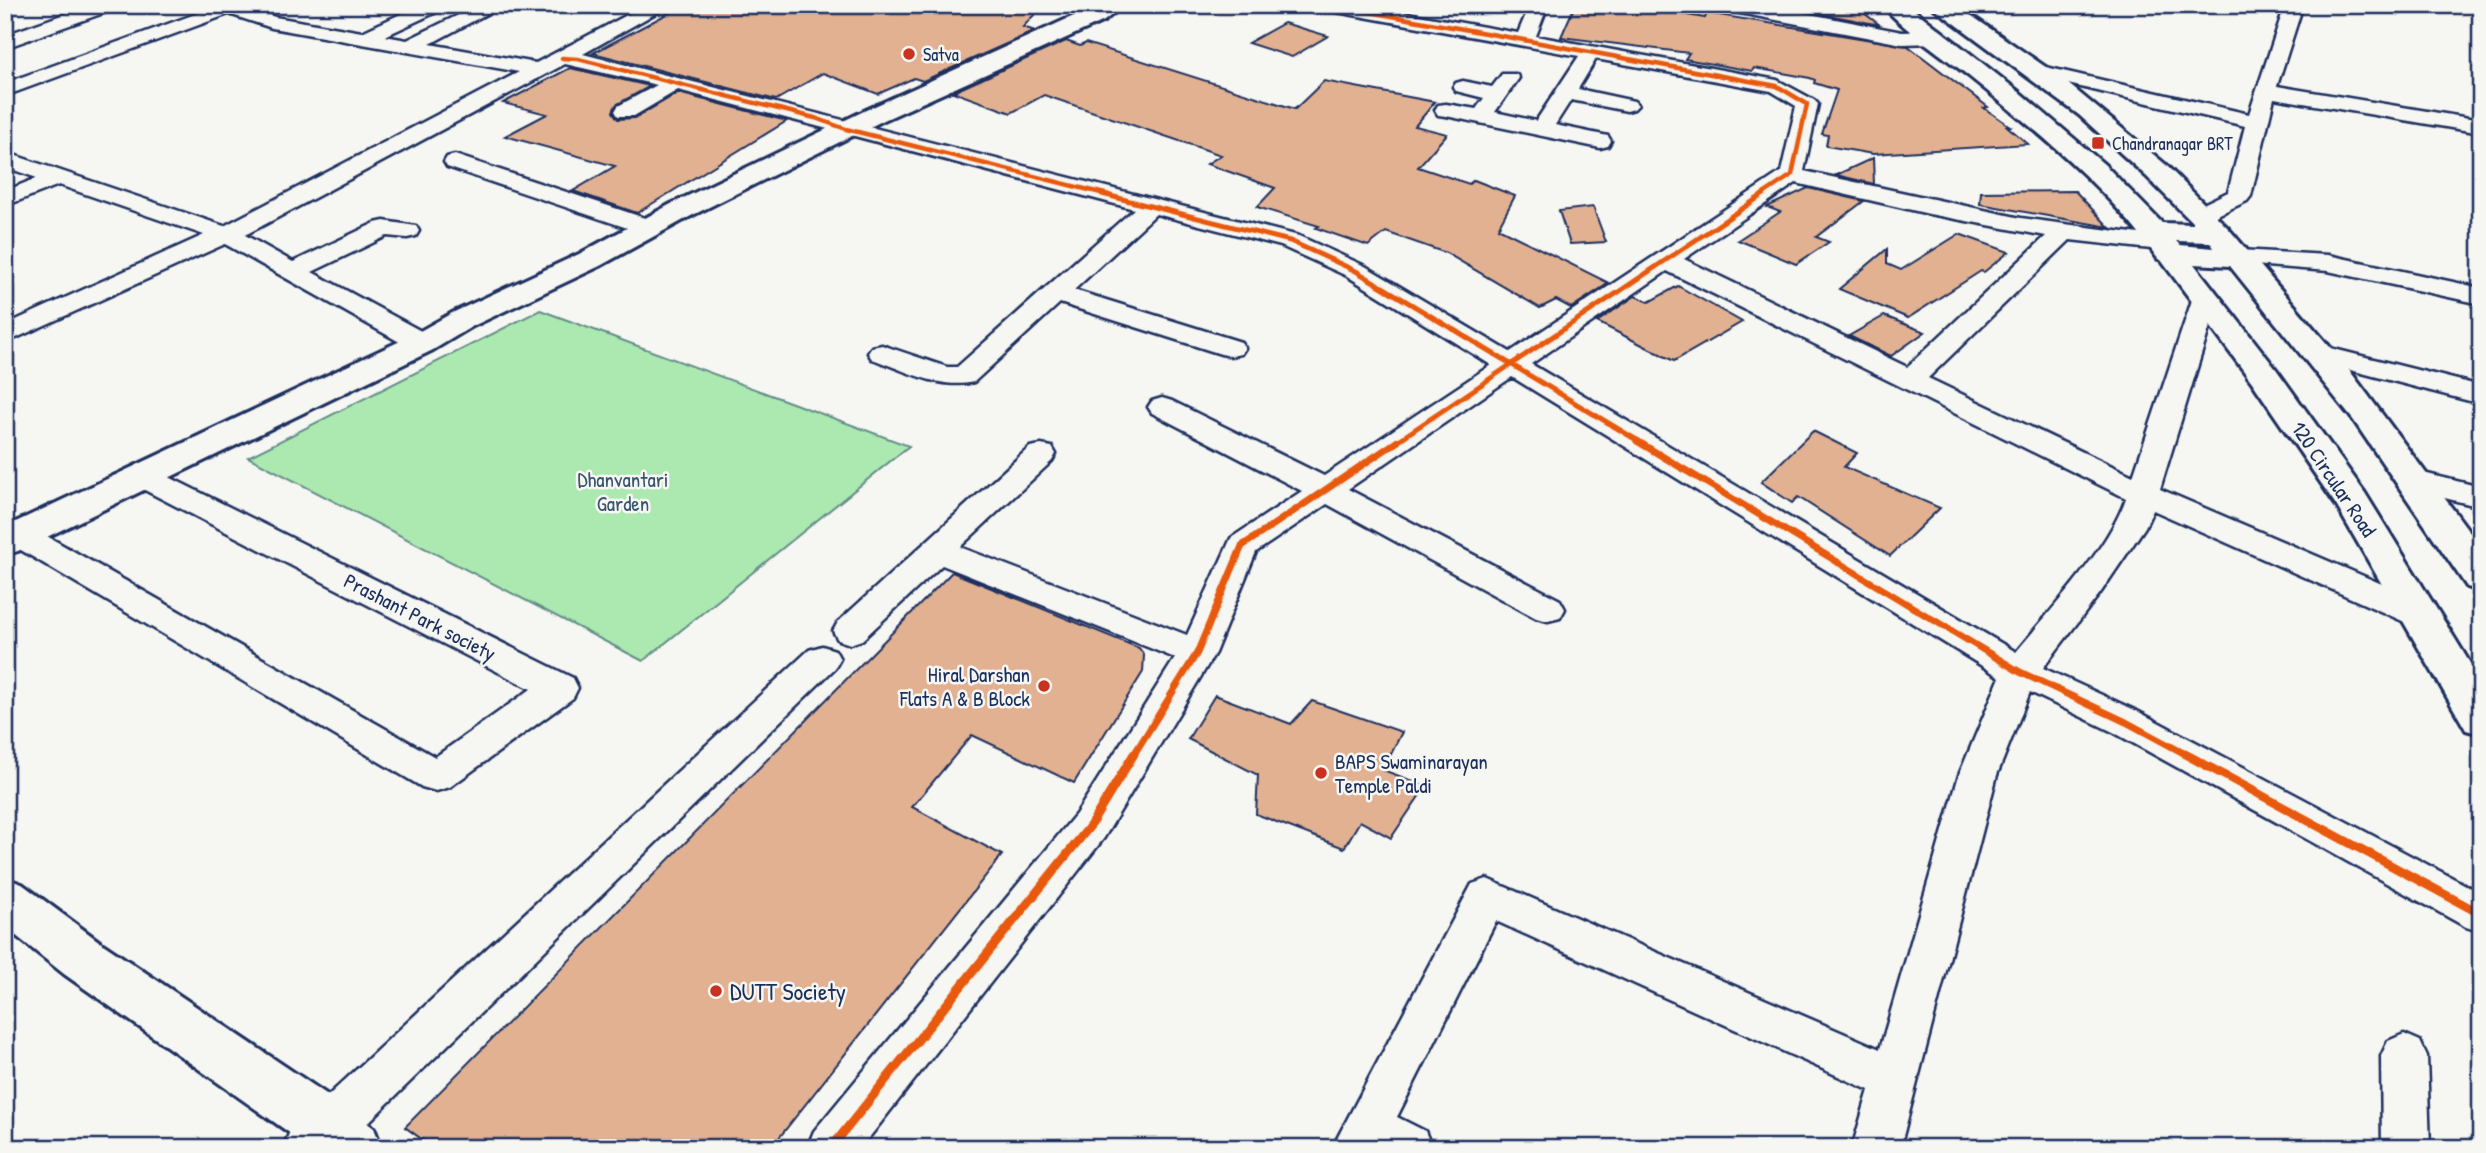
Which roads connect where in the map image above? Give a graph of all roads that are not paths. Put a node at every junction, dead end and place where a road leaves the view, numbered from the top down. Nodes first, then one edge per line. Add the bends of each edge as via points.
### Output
1 (108, 5) edge
2 (436, 5) edge
3 (494, 5) edge
4 (661, 5) edge
5 (1113, 5) edge
6 (1331, 5) edge
7 (1539, 5) edge
8 (1729, 5) edge
9 (1894, 5) edge
10 (1941, 5) edge
11 (2294, 5) edge
12 (224, 7) edge
13 (1937, 37) junction
14 (364, 39) junction
15 (1525, 40) junction
16 (5, 42) edge
17 (409, 47) junction
18 (1591, 52) junction
19 (33, 58) dead end
20 (562, 58) junction
21 (66, 68) junction
22 (540, 70) junction
23 (2037, 71) junction
24 (675, 83) junction
25 (1463, 88) dead end
26 (1502, 88) junction
27 (5, 90) edge
28 (2265, 90) junction
29 (1560, 102) junction
30 (1446, 110) dead end
31 (626, 111) dead end
32 (1482, 116) junction
33 (2257, 122) junction
34 (2481, 127) edge
35 (846, 129) junction
36 (1600, 141) dead end
37 (5, 159) edge
38 (455, 162) dead end
39 (1792, 175) junction
40 (59, 177) junction
41 (5, 199) edge
42 (1151, 206) junction
43 (651, 228) junction
44 (407, 231) dead end
45 (2065, 232) junction
46 (226, 235) junction
47 (2219, 236) junction
48 (2161, 242) junction
49 (1667, 261) junction
50 (292, 272) junction
51 (1056, 293) junction
52 (2481, 296) edge
53 (2205, 300) junction
54 (5, 335) edge
55 (422, 344) junction
56 (1231, 348) dead end
57 (882, 353) dead end
58 (2318, 353) junction
59 (1512, 365) junction
60 (1910, 380) junction
61 (2481, 395) edge
62 (1162, 407) dead end
63 (1041, 454) dead end
64 (144, 477) junction
65 (2415, 481) junction
66 (1326, 490) junction
67 (2144, 494) junction
68 (2481, 497) edge
69 (13, 538) edge
70 (938, 551) junction
71 (2481, 578) edge
72 (1548, 610) dead end
73 (2419, 614) junction
74 (1197, 653) junction
75 (2020, 671) junction
76 (2481, 718) edge
77 (5, 899) edge
78 (2481, 914) edge
79 (2404, 1056) dead end
80 (1895, 1078) junction
81 (1361, 1137) edge
82 (329, 1141) edge
83 (831, 1148) edge
84 (1408, 1148) edge
85 (1876, 1148) edge
86 (2406, 1148) edge

1 - 16 street
2 - 14 street
3 - 17 street
4 - 20 street
5 - 35 main road
6 - 15 street
7 - 15 street
8 - 13 street via 1902,38
9 - 13 main road, 120 Circular Road
10 - 23 main road
11 - 28 street
12 - 14 street via 272,22
12 - 21 street
13 - 48 main road, 120 Circular Road via 2096,171
14 - 17 street
15 - 18 street
17 - 22 street
18 - 29 street
18 - 39 street via 1777,86 1807,104
19 - 21 street
20 - 22 street
20 - 24 street
21 - 27 street
22 - 46 street
23 - 33 street
23 - 47 main road via 2078,103
24 - 31 street
24 - 35 street
25 - 26 street
26 - 29 street
26 - 32 street
28 - 33 street
28 - 34 street
29 - 29 street via 1625,106
29 - 32 street
29 - 36 street
30 - 32 street
33 - 47 street via 2239,196
35 - 42 street
35 - 43 main road
37 - 40 street
38 - 43 street
39 - 45 street via 1937,210
39 - 49 street
40 - 41 street
40 - 46 street
42 - 51 street
42 - 59 street via 1290,241 1356,271
43 - 55 main road via 448,326
44 - 50 street via 384,228
45 - 48 street
45 - 60 street
46 - 50 street
46 - 54 street
47 - 48 main road
47 - 52 street
47 - 58 main road
48 - 53 main road, 120 Circular Road
49 - 59 street
49 - 60 street
50 - 55 street
51 - 56 street
51 - 57 street via 964,376 944,375
53 - 67 street
53 - 73 main road, 120 Circular Road via 2352,501
55 - 64 main road
58 - 61 street
58 - 65 main road
59 - 66 street
59 - 75 street
60 - 67 street
62 - 66 street
63 - 70 street
64 - 69 main road
64 - 69 street, Prashant Park society via 560,688 436,776
65 - 68 street
65 - 71 main road
66 - 72 street
66 - 74 street via 1242,546
67 - 73 street
67 - 75 street via 2134,520
70 - 74 street
70 - 82 street
73 - 76 main road, 120 Circular Road
74 - 83 street via 1090,826
75 - 78 street via 2126,722
75 - 80 street via 1978,775
77 - 82 main road
79 - 86 street
80 - 81 street via 1487,897
80 - 85 street
81 - 84 street

